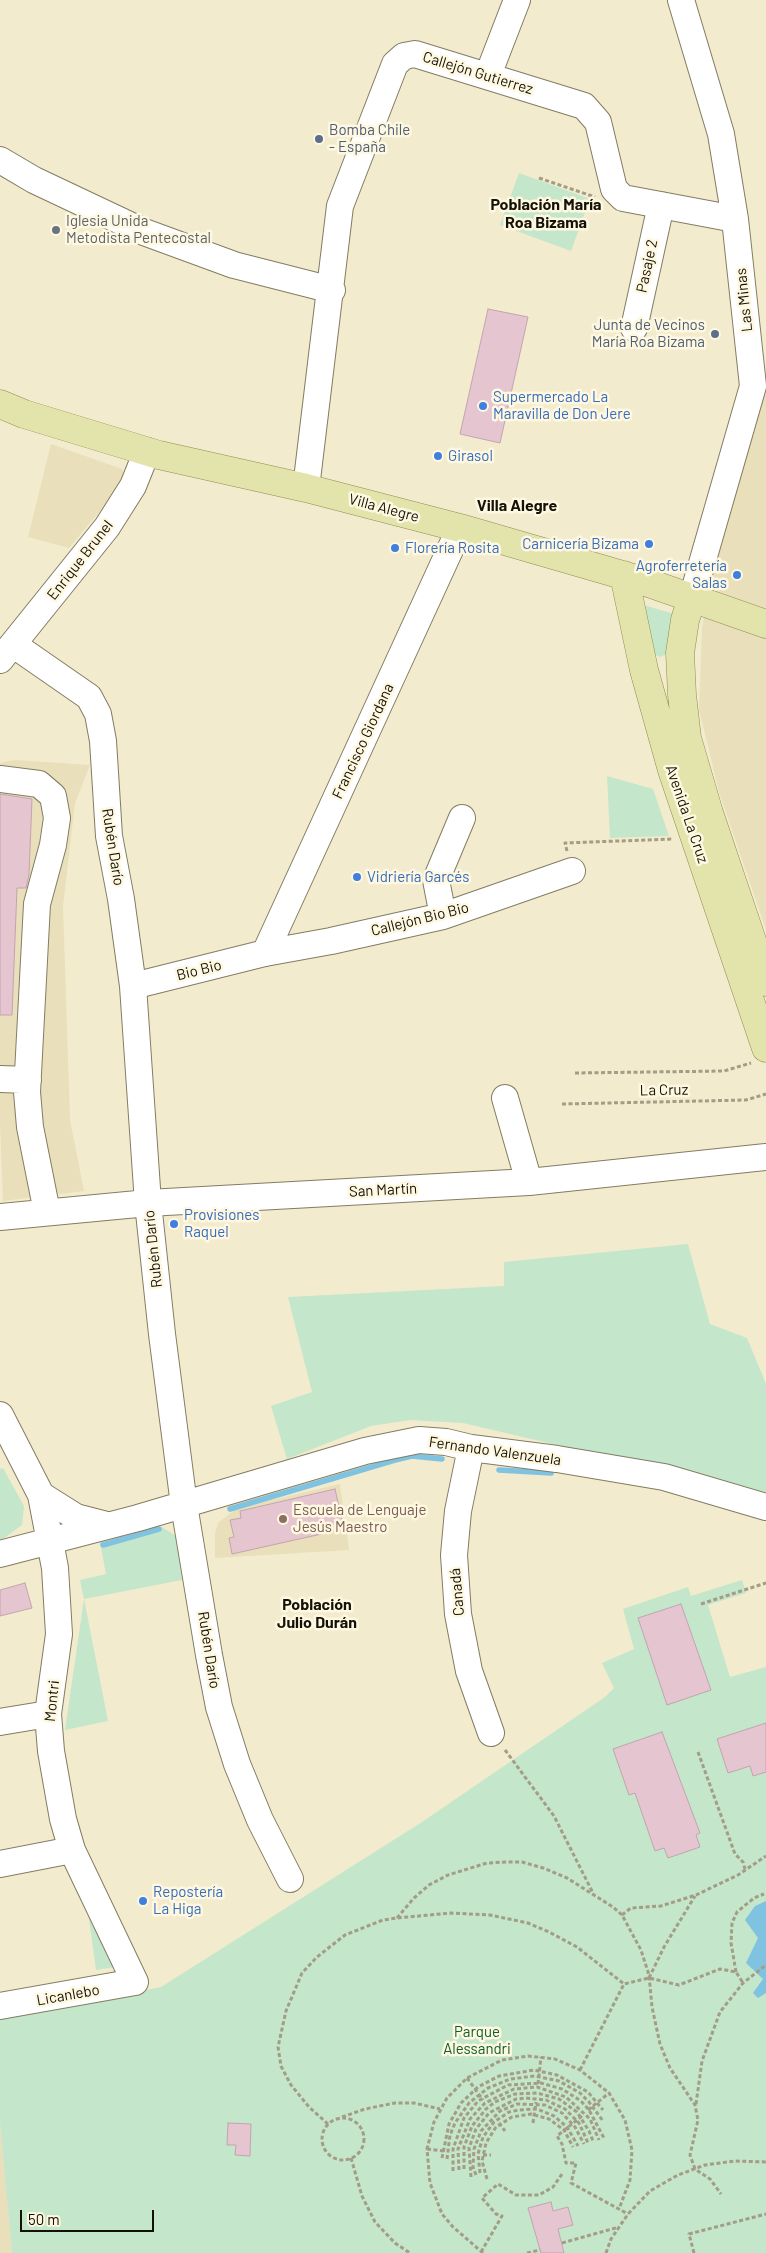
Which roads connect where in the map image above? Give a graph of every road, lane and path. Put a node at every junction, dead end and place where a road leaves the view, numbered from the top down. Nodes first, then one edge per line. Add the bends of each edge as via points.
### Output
1 (517, 0) edge
2 (681, 0) edge
3 (488, 75) junction
4 (0, 160) edge
5 (539, 178) dead end
6 (624, 198) junction
7 (661, 205) junction
8 (734, 219) junction
9 (332, 290) junction
10 (634, 328) dead end
11 (760, 386) edge
12 (0, 404) edge
13 (147, 451) junction
14 (306, 488) junction
15 (460, 528) junction
16 (624, 576) junction
17 (692, 598) junction
18 (766, 624) edge
19 (7, 653) edge
20 (680, 667) junction
21 (644, 670) junction
22 (0, 779) edge
23 (462, 818) dead end
24 (695, 838) junction
25 (572, 871) joint
26 (443, 916) junction
27 (265, 953) junction
28 (766, 982) edge
29 (133, 986) junction
30 (763, 1054) edge
31 (575, 1073) dead end
32 (0, 1079) edge
33 (28, 1080) junction
34 (766, 1094) edge
35 (506, 1098) dead end
36 (562, 1104) dead end
37 (766, 1157) edge
38 (528, 1182) junction
39 (148, 1203) junction
40 (47, 1212) junction
41 (0, 1217) edge
42 (0, 1415) edge
43 (471, 1448) junction
44 (41, 1495) junction
45 (184, 1505) junction
46 (766, 1507) edge
47 (109, 1525) junction
48 (51, 1541) junction
49 (0, 1554) edge
50 (766, 1584) edge
51 (701, 1604) dead end
52 (48, 1714) junction
53 (0, 1722) edge
54 (491, 1733) joint
55 (698, 1752) dead end
56 (72, 1850) junction
57 (766, 1856) edge
58 (0, 1864) edge
59 (745, 1870) junction
60 (290, 1879) dead end
61 (593, 1893) junction
62 (764, 1894) dead end
63 (696, 1896) junction
64 (622, 1915) junction
65 (397, 1918) junction
66 (766, 1965) edge
67 (736, 1972) junction
68 (649, 1978) junction
69 (135, 1982) joint
70 (624, 1984) junction
71 (744, 1984) junction
72 (0, 2006) edge
73 (541, 2057) junction
74 (580, 2070) junction
75 (539, 2071) junction
76 (538, 2077) junction
77 (467, 2078) junction
78 (538, 2082) junction
79 (537, 2088) junction
80 (476, 2090) junction
81 (537, 2093) junction
82 (609, 2093) junction
83 (479, 2094) junction
84 (536, 2098) junction
85 (482, 2099) junction
86 (598, 2102) junction
87 (485, 2103) junction
88 (535, 2104) junction
89 (695, 2105) junction
90 (593, 2106) junction
91 (488, 2107) junction
92 (440, 2109) junction
93 (535, 2109) junction
94 (589, 2110) junction
95 (603, 2110) dead end
96 (491, 2111) junction
97 (585, 2113) junction
98 (534, 2115) junction
99 (494, 2116) junction
100 (580, 2117) junction
101 (339, 2119) junction
102 (497, 2120) junction
103 (576, 2120) junction
104 (603, 2121) dead end
105 (533, 2123) dead end
106 (573, 2123) junction
107 (328, 2124) junction
108 (500, 2124) junction
109 (566, 2129) junction
110 (505, 2131) dead end
111 (604, 2138) dead end
112 (599, 2140) dead end
113 (593, 2142) dead end
114 (578, 2146) dead end
115 (573, 2147) dead end
116 (427, 2149) junction
117 (443, 2151) junction
118 (448, 2151) junction
119 (453, 2152) junction
120 (458, 2152) junction
121 (464, 2153) junction
122 (469, 2153) junction
123 (473, 2154) junction
124 (481, 2155) junction
125 (490, 2156) dead end
126 (350, 2158) junction
127 (442, 2158) dead end
128 (447, 2159) dead end
129 (766, 2162) edge
130 (464, 2168) dead end
131 (695, 2169) junction
132 (459, 2170) dead end
133 (454, 2171) dead end
134 (480, 2173) dead end
135 (562, 2174) dead end
136 (476, 2175) dead end
137 (471, 2177) dead end
138 (486, 2179) dead end
139 (721, 2194) dead end
140 (619, 2209) junction
141 (628, 2214) junction
142 (766, 2214) edge
143 (619, 2228) junction
144 (562, 2243) dead end
145 (540, 2250) dead end
146 (482, 2252) edge
147 (410, 2253) edge
148 (527, 2253) edge
149 (606, 2253) edge
150 (694, 2253) edge

1 - 3 street
2 - 8 street, Las Minas via 721,134
3 - 6 street, Callejón Gutierrez via 584,106 598,122 614,189
3 - 9 street, Callejón Gutierrez via 415,54 407,54 397,60 340,206
4 - 9 street via 34,180 144,232 234,265
5 - 6 path via 594,196
6 - 7 street
7 - 8 street
7 - 10 street, Pasaje 2
8 - 11 street, Las Minas
9 - 14 street, Callejón Gutierrez
11 - 17 street, Las Minas
12 - 13 main road, Villa Alegre
13 - 14 main road, Villa Alegre
13 - 19 street, Enrique Brunel via 133,486 108,527
14 - 15 main road, Villa Alegre
15 - 16 main road, Villa Alegre
15 - 27 street, Francisco Giordana
16 - 17 main road, Villa Alegre
16 - 21 main road, Avenida La Cruz
17 - 18 main road, Villa Alegre
17 - 20 main road, Avenida La Cruz via 682,634
19 - 29 street, Rubén Darío via 89,697 98,714 109,836
20 - 21 main road
20 - 28 main road, Avenida La Cruz via 684,717 692,759
21 - 24 main road, Avenida La Cruz
22 - 33 street via 39,784 53,796 57,818 37,904
23 - 26 street via 436,880
24 - 25 path via 565,843
24 - 30 main road, Avenida La Cruz
25 - 26 street, Callejón Bio Bio
26 - 27 street, Callejón Bio Bio
27 - 29 street, Bio Bio
29 - 39 street, Rubén Darío
30 - 31 path, La Cruz via 724,1071
32 - 33 street
33 - 40 street via 30,1127
34 - 36 path, La Cruz via 746,1100
35 - 38 street
37 - 38 street, San Martín
38 - 39 street, San Martín
39 - 40 street, San Martín
39 - 45 street, Rubén Darío
40 - 41 street, San Martín
42 - 44 street, Montri
43 - 45 street, Fernando Valenzuela via 419,1440 395,1443
43 - 46 street, Fernando Valenzuela via 664,1477
43 - 54 street, Canadá via 458,1511 454,1555 458,1614 469,1671
44 - 47 street, Fernando Valenzuela via 76,1517
44 - 48 street, Montri
45 - 47 street, Fernando Valenzuela
45 - 60 street, Rubén Darío via 219,1707 237,1764
47 - 48 street, Fernando Valenzuela
48 - 49 street, Fernando Valenzuela
48 - 52 street, Montri via 59,1634
50 - 51 path
52 - 53 street
52 - 56 street, Montri via 56,1787
54 - 61 path via 554,1816
55 - 59 path via 735,1854 743,1862
56 - 58 street
56 - 69 street, Montri
57 - 59 path
59 - 63 path
61 - 64 path
61 - 65 path via 543,1868 522,1862 487,1863 448,1875 429,1886
62 - 67 path via 737,1912 732,1923 731,1943
63 - 64 path via 661,1906 631,1908
63 - 68 path
64 - 68 path via 636,1937
65 - 70 path via 473,1913 528,1923 577,1947
65 - 107 path via 345,1935 317,1957 302,1973 286,2011 278,2048 280,2066 299,2097
66 - 71 path
67 - 68 path via 720,1970 679,1985
67 - 71 path
68 - 70 path
68 - 89 path via 660,2044 670,2068
69 - 72 street, Licanlebo
70 - 74 path
71 - 89 path via 727,2001 715,2023 702,2061
73 - 74 path via 555,2059
73 - 75 path
73 - 77 path via 502,2060
74 - 82 path
75 - 76 path
75 - 80 path via 505,2074
75 - 86 path via 568,2079
76 - 78 path
76 - 83 path via 510,2079
76 - 90 path via 559,2081
77 - 80 path
77 - 92 path
78 - 79 path
78 - 85 path via 508,2085
78 - 94 path via 562,2089
79 - 81 path
79 - 87 path via 514,2089
79 - 97 path via 566,2097
80 - 83 path
80 - 117 path via 455,2113
81 - 84 path
81 - 91 path via 515,2094
81 - 100 path via 559,2099
82 - 86 path
82 - 140 path via 625,2120 632,2150 630,2180
83 - 85 path
83 - 118 path via 455,2123
84 - 88 path
84 - 96 path via 516,2099
84 - 103 path via 556,2104
85 - 87 path
85 - 119 path via 464,2118
86 - 90 path
86 - 95 path
87 - 91 path
87 - 120 path via 465,2128
88 - 93 path
88 - 99 path via 517,2104
88 - 106 path via 554,2109
89 - 131 path via 698,2120 690,2155
90 - 94 path
90 - 104 path
91 - 96 path
91 - 121 path via 472,2126
92 - 101 path via 414,2103 395,2103 365,2108
92 - 116 path
93 - 98 path
93 - 102 path via 519,2110
93 - 109 path via 554,2116
94 - 97 path
94 - 111 path
96 - 99 path
96 - 122 path via 476,2129
97 - 100 path
97 - 112 path
98 - 105 path
98 - 108 path via 512,2117
98 - 109 path via 549,2118
99 - 102 path
99 - 123 path via 481,2131
100 - 103 path
100 - 113 path
101 - 107 path
101 - 126 path via 352,2120 363,2133 363,2146
102 - 108 path
102 - 124 path via 483,2138
103 - 106 path
103 - 106 path via 586,2144
106 - 109 path
107 - 126 path via 323,2135 324,2148 338,2159
108 - 110 path
108 - 124 path via 490,2134
109 - 114 path
109 - 115 path
109 - 140 path via 557,2136 566,2163 576,2163 571,2183
116 - 117 path
116 - 146 path via 430,2183 439,2206 453,2227
117 - 118 path
117 - 127 path
118 - 119 path
118 - 128 path
119 - 120 path
119 - 133 path
120 - 121 path
120 - 132 path
121 - 122 path
121 - 130 path
122 - 123 path
122 - 137 path
123 - 124 path
123 - 136 path
124 - 125 path
124 - 134 path
124 - 138 path
126 - 147 path via 362,2196 375,2222
129 - 131 path via 735,2161
131 - 139 path via 710,2179
131 - 141 path via 650,2191
135 - 146 path via 553,2187 540,2195 516,2195 498,2184 482,2198 496,2214 502,2216
140 - 141 path
141 - 143 path
142 - 150 path via 689,2234
143 - 144 path
143 - 149 path
145 - 148 path

